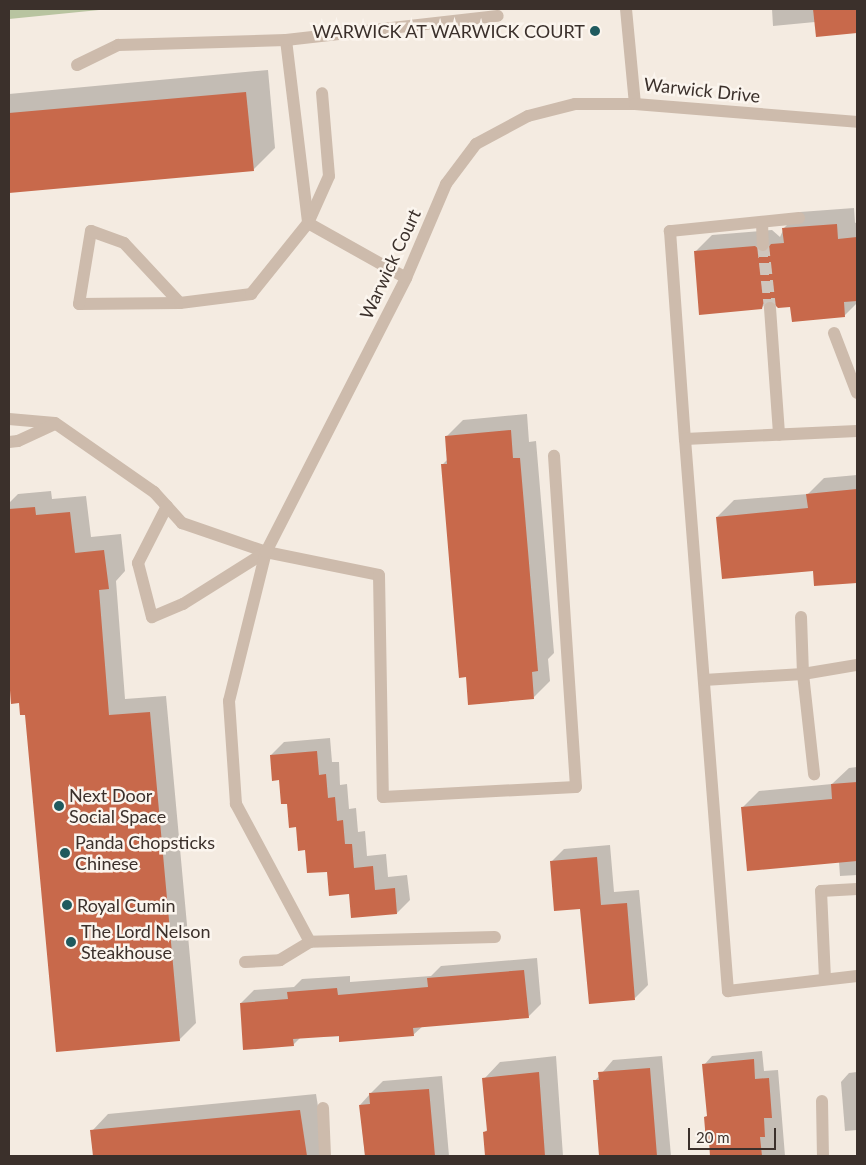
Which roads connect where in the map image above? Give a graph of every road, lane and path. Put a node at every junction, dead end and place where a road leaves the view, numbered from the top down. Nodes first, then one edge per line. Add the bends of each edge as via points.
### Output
1 (626, 9) edge
2 (498, 16) dead end
3 (286, 40) junction
4 (77, 65) dead end
5 (322, 93) dead end
6 (635, 104) junction
7 (857, 122) edge
8 (799, 218) dead end
9 (762, 222) junction
10 (308, 223) junction
11 (763, 245) tunnel mouth
12 (406, 278) junction
13 (180, 304) junction
14 (770, 308) tunnel mouth
15 (834, 333) dead end
16 (857, 393) edge
17 (9, 419) edge
18 (55, 423) junction
19 (857, 431) edge
20 (779, 435) junction
21 (685, 439) junction
22 (9, 442) edge
23 (554, 456) dead end
24 (167, 506) junction
25 (266, 552) junction
26 (801, 617) dead end
27 (857, 665) edge
28 (803, 674) junction
29 (704, 680) junction
30 (814, 774) dead end
31 (857, 889) edge
32 (495, 937) dead end
33 (310, 942) junction
34 (245, 962) dead end
35 (857, 976) edge
36 (825, 979) junction
37 (822, 1101) dead end
38 (323, 1108) dead end
39 (324, 1156) edge
40 (823, 1156) edge

1 - 6 street, Warwick Drive
2 - 3 street
3 - 4 street via 118,45
3 - 10 street
5 - 10 street via 329,176
6 - 7 street, Warwick Drive
6 - 12 street, Warwick Court via 575,104 528,116 476,144 446,184
8 - 9 street
9 - 11 street
9 - 21 street via 670,231
10 - 12 street
10 - 13 street via 251,294
12 - 25 street, Warwick Court
13 - 13 street via 79,304 91,231 124,242
14 - 20 street
15 - 16 street
17 - 18 street
18 - 22 street
18 - 24 street via 154,492
19 - 20 street
20 - 21 street
21 - 29 street
23 - 25 street via 576,787 384,798 379,575
24 - 25 street via 182,523
24 - 25 street via 138,563 152,616 183,604
25 - 33 street, Warwick Court via 229,701 236,804
26 - 28 street
27 - 28 street
28 - 29 street
28 - 30 street
29 - 36 street via 728,991
31 - 36 street via 821,891
32 - 33 street
33 - 34 street via 280,960
35 - 36 street
37 - 40 street
38 - 39 street

